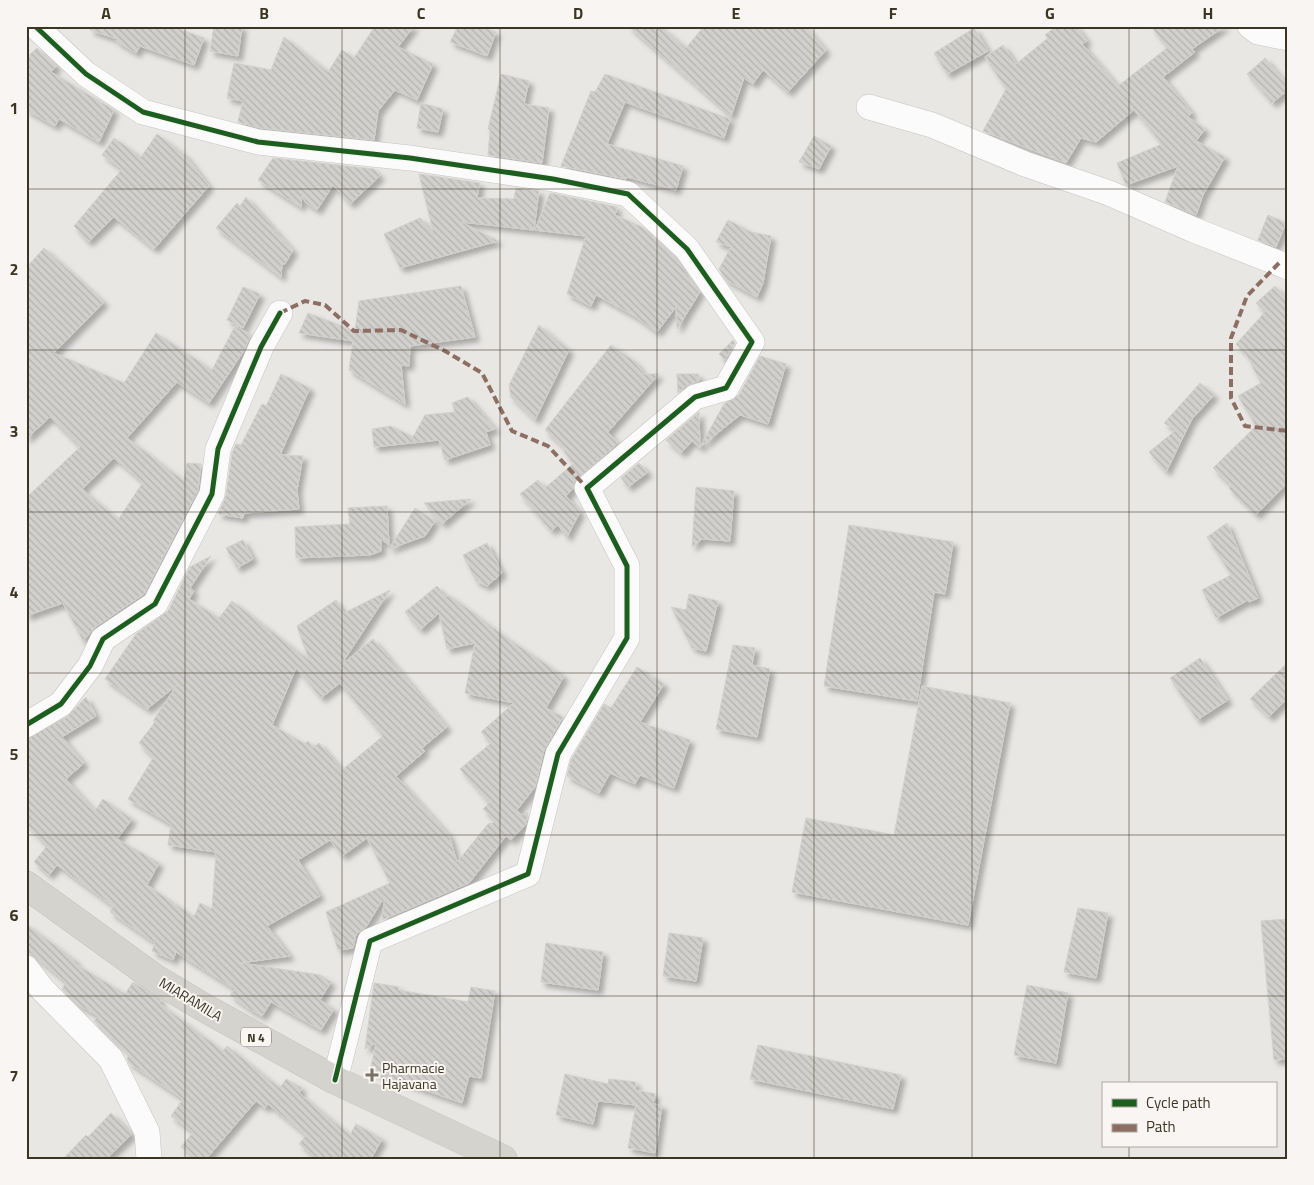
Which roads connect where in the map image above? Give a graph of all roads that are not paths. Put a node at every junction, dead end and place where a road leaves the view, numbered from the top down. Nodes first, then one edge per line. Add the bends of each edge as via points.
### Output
1 (35, 26) edge
2 (1250, 26) edge
3 (1288, 38) edge
4 (868, 107) dead end
5 (1288, 267) edge
6 (280, 313) dead end
7 (26, 725) edge
8 (26, 885) edge
9 (26, 968) edge
10 (335, 1080) junction
11 (149, 1159) edge
12 (504, 1159) edge

1 - 10 street via 86,74 143,112 258,142 410,158 628,194 687,249 752,342 726,388 695,397 587,488 627,566 627,638 558,754 528,874 370,941
2 - 3 street via 1258,32
4 - 5 street via 932,125
6 - 7 street via 261,347 218,449 212,494 155,604 104,639 90,666 61,704
8 - 10 main road, MIARAMILA / N 4 via 156,979
9 - 11 street via 111,1059 147,1132
10 - 12 main road, MIARAMILA / N 4

